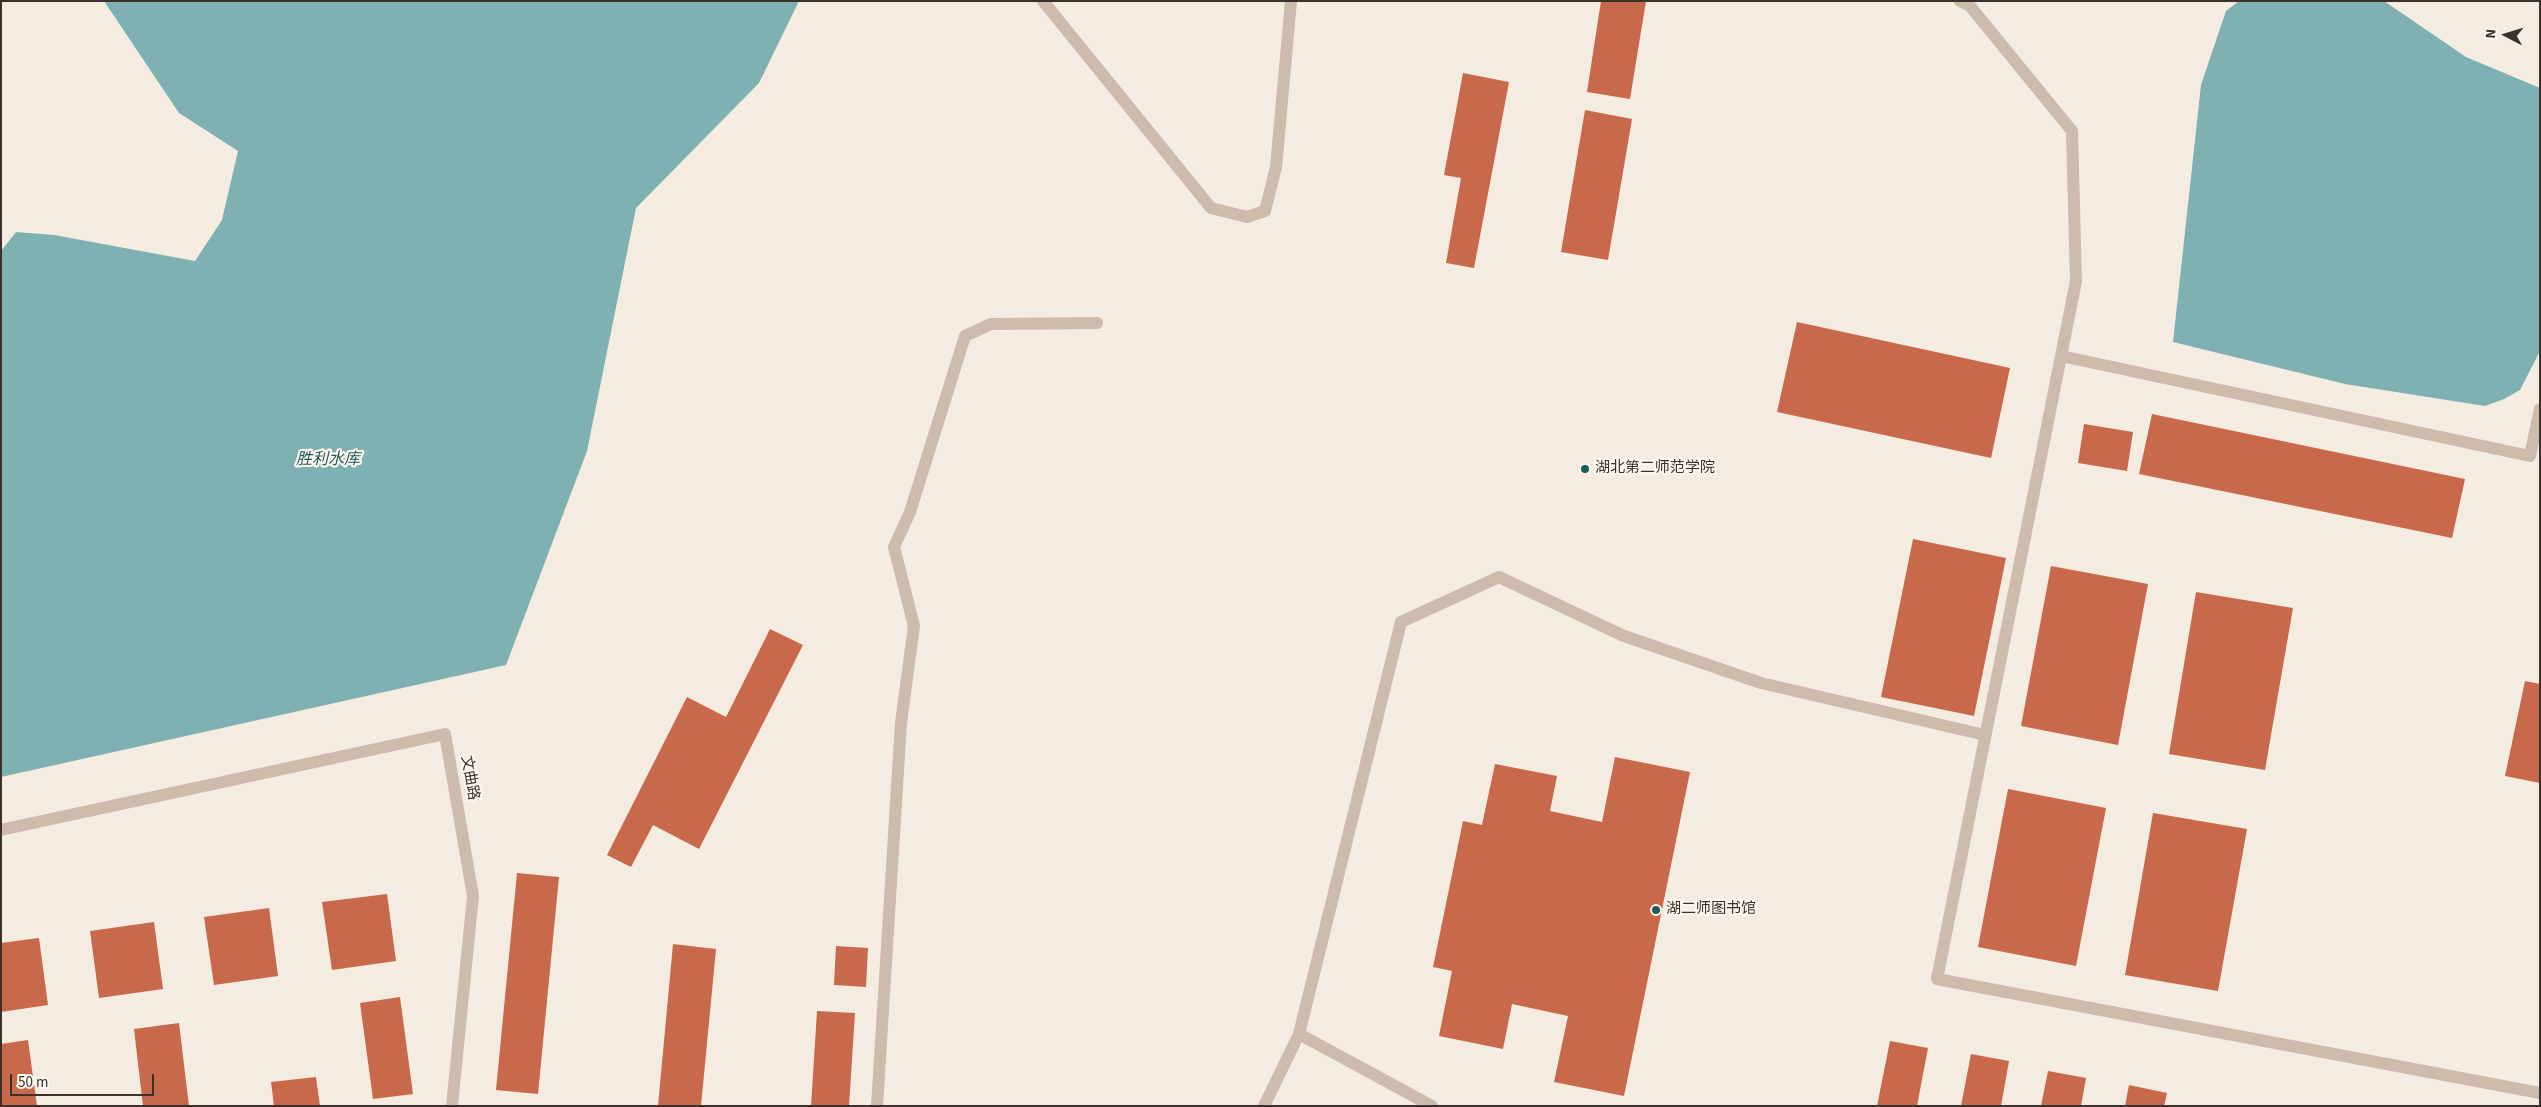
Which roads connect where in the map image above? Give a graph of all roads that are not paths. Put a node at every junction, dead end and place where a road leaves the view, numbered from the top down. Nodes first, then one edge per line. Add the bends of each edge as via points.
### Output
1 (1043, 1) edge
2 (1291, 1) edge
3 (1960, 1) edge
4 (1097, 322) dead end
5 (2061, 356) junction
6 (2540, 409) edge
7 (1985, 735) junction
8 (1, 830) edge
9 (1299, 1034) junction
10 (2540, 1093) edge
11 (452, 1106) edge
12 (877, 1106) edge
13 (1264, 1106) edge
14 (1432, 1106) edge

1 - 2 street via 1211,208 1246,216 1265,211 1276,167
3 - 5 street via 1970,6 2072,131 2076,281
4 - 12 street via 991,324 965,336 910,512 894,547 914,626 901,723
5 - 6 street via 2530,456
5 - 7 street
7 - 9 street via 1761,683 1624,636 1499,578 1401,622
7 - 10 street via 1937,979
8 - 11 street, 文曲路 via 445,734 473,896
9 - 13 street
9 - 14 street

